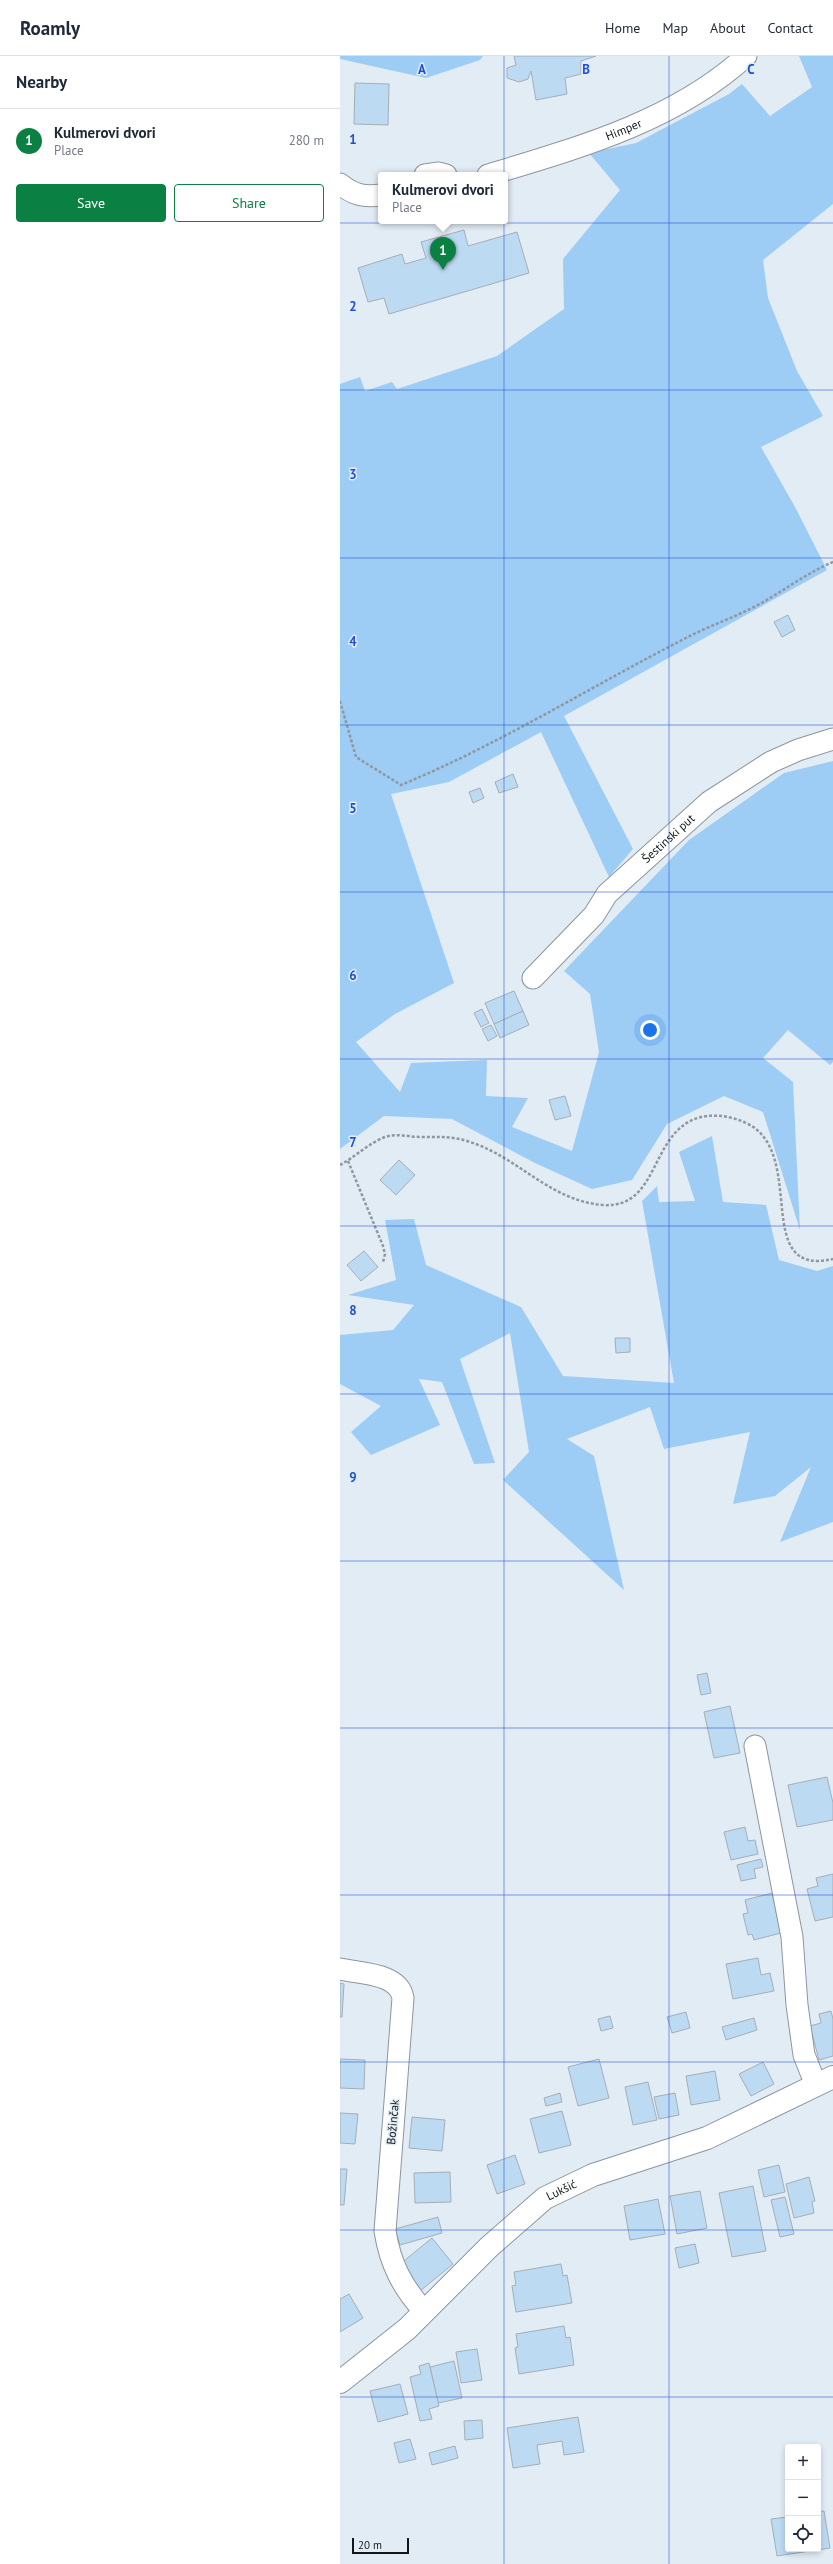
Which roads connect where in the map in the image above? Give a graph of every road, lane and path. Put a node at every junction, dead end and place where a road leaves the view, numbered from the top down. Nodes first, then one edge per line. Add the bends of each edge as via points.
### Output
1 (739, 62) edge
2 (498, 172) edge
3 (340, 184) edge
4 (378, 196) edge
5 (833, 562) edge
6 (340, 701) edge
7 (833, 739) edge
8 (533, 978) dead end
9 (348, 1161) junction
10 (340, 1166) edge
11 (833, 1259) edge
12 (383, 1262) dead end
13 (755, 1746) dead end
14 (340, 1969) edge
15 (824, 2081) edge
16 (424, 2311) junction
17 (340, 2382) edge

1 - 2 street, Himper via 690,98 638,124 588,144
3 - 4 street via 351,193
5 - 6 path via 753,608 686,638 452,764 401,785 356,757
7 - 8 street, Šestinski put via 771,762 709,802 607,894 594,915
9 - 10 path
9 - 11 path via 375,1142 394,1135 459,1138 483,1147 559,1192 580,1201 610,1205 625,1201 643,1187 671,1135 679,1128 688,1122 708,1116 728,1117 755,1128 771,1147 778,1176 784,1231 792,1249 798,1255 813,1260
9 - 12 path via 383,1246
13 - 15 street via 792,1936 804,2055
14 - 16 street, Božinčak via 387,1979 399,1985 402,1990 385,2231 388,2252 395,2270 411,2297
15 - 16 main road, Lukšić via 712,2135 593,2175 545,2198 494,2242
16 - 17 main road, Lukšić via 407,2329

